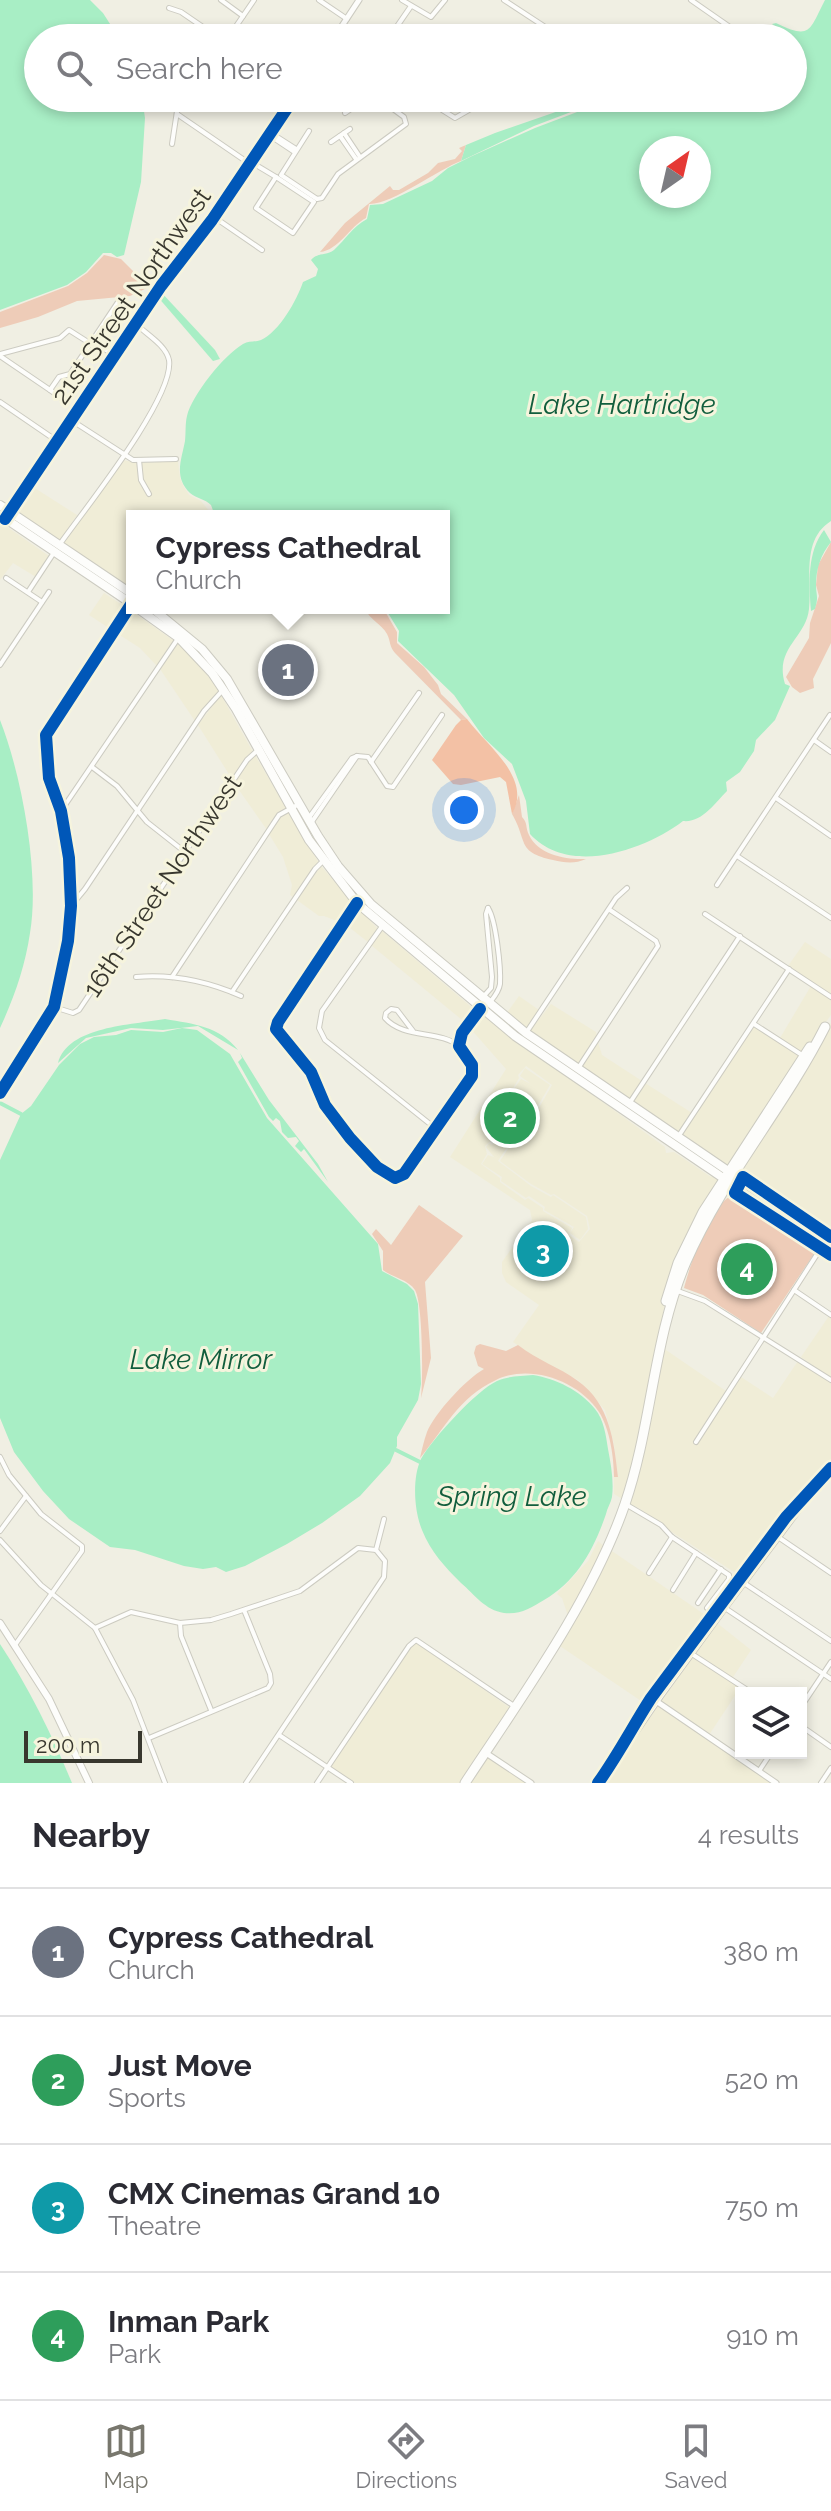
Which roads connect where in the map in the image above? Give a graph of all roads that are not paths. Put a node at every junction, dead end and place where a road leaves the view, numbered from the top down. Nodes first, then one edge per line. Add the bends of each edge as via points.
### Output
1 (221, 0) edge
2 (254, 0) edge
3 (319, 0) edge
4 (359, 0) edge
5 (402, 0) edge
6 (445, 0) edge
7 (504, 0) edge
8 (691, 0) edge
9 (411, 6) junction
10 (169, 8) dead end
11 (243, 16) junction
12 (347, 19) junction
13 (199, 24) edge
14 (238, 24) edge
15 (344, 24) edge
16 (399, 24) edge
17 (541, 24) edge
18 (726, 24) edge
19 (284, 112) edge
20 (397, 112) edge
21 (445, 112) edge
22 (466, 112) edge
23 (177, 114) joint
24 (350, 129) dead end
25 (309, 131) dead end
26 (270, 133) junction
27 (342, 135) junction
28 (331, 142) dead end
29 (172, 144) dead end
30 (295, 150) junction
31 (358, 158) junction
32 (250, 163) junction
33 (276, 177) junction
34 (214, 217) junction
35 (262, 250) dead end
36 (118, 302) dead end
37 (136, 324) junction
38 (93, 342) junction
39 (109, 351) junction
40 (0, 355) edge
41 (50, 390) junction
42 (0, 402) edge
43 (67, 402) dead end
44 (71, 420) junction
45 (57, 441) junction
46 (124, 456) junction
47 (176, 459) dead end
48 (139, 460) junction
49 (149, 494) dead end
50 (0, 505) edge
51 (5, 515) edge
52 (57, 549) junction
53 (6, 578) dead end
54 (126, 590) edge
55 (28, 592) junction
56 (49, 592) dead end
57 (126, 600) edge
58 (42, 602) junction
59 (126, 613) edge
60 (147, 614) edge
61 (159, 614) edge
62 (181, 634) junction
63 (0, 665) edge
64 (227, 687) junction
65 (419, 693) dead end
66 (442, 715) dead end
67 (830, 715) edge
68 (814, 740) junction
69 (262, 746) junction
70 (831, 752) edge
71 (371, 762) junction
72 (92, 767) junction
73 (776, 798) junction
74 (295, 806) junction
75 (61, 811) junction
76 (137, 812) junction
77 (309, 822) junction
78 (831, 836) edge
79 (185, 852) junction
80 (737, 856) junction
81 (323, 861) junction
82 (717, 885) dead end
83 (71, 886) junction
84 (627, 888) dead end
85 (85, 889) junction
86 (357, 889) junction
87 (357, 903) junction
88 (71, 906) junction
89 (610, 910) junction
90 (705, 914) dead end
91 (831, 918) edge
92 (385, 923) junction
93 (740, 936) junction
94 (789, 969) junction
95 (136, 977) dead end
96 (172, 977) junction
97 (458, 991) junction
98 (232, 992) junction
99 (241, 996) dead end
100 (831, 997) edge
101 (485, 1001) junction
102 (54, 1007) junction
103 (480, 1009) junction
104 (500, 1013) junction
105 (828, 1023) edge
106 (754, 1024) junction
107 (413, 1031) junction
108 (462, 1033) junction
109 (526, 1033) junction
110 (450, 1039) junction
111 (459, 1046) junction
112 (806, 1057) junction
113 (576, 1073) junction
114 (0, 1093) edge
115 (627, 1108) junction
116 (435, 1128) junction
117 (678, 1137) junction
118 (729, 1177) junction
119 (831, 1242) edge
120 (823, 1245) junction
121 (831, 1251) edge
122 (682, 1254) junction
123 (676, 1288) junction
124 (794, 1290) junction
125 (831, 1315) edge
126 (763, 1337) junction
127 (660, 1346) junction
128 (831, 1380) edge
129 (696, 1442) dead end
130 (0, 1457) edge
131 (831, 1474) edge
132 (26, 1496) junction
133 (625, 1504) junction
134 (384, 1519) dead end
135 (0, 1531) edge
136 (672, 1537) junction
137 (778, 1537) junction
138 (0, 1540) edge
139 (376, 1550) junction
140 (696, 1553) junction
141 (721, 1569) junction
142 (649, 1573) dead end
143 (831, 1573) edge
144 (744, 1583) junction
145 (673, 1590) dead end
146 (51, 1595) junction
147 (698, 1603) dead end
148 (707, 1608) dead end
149 (725, 1608) junction
150 (244, 1610) junction
151 (0, 1623) edge
152 (180, 1623) junction
153 (95, 1628) junction
154 (831, 1641) edge
155 (15, 1645) junction
156 (692, 1654) junction
157 (831, 1662) edge
158 (823, 1674) junction
159 (831, 1679) edge
160 (743, 1687) edge
161 (807, 1698) edge
162 (656, 1701) junction
163 (516, 1707) junction
164 (212, 1711) junction
165 (807, 1730) edge
166 (279, 1735) junction
167 (149, 1738) junction
168 (831, 1747) edge
169 (485, 1753) junction
170 (767, 1759) edge
171 (327, 1767) junction
172 (831, 1768) edge
173 (759, 1771) junction
174 (89, 1783) edge
175 (165, 1783) edge
176 (246, 1783) edge
177 (317, 1783) edge
178 (351, 1783) edge
179 (465, 1783) edge
180 (531, 1783) edge
181 (601, 1783) edge
182 (776, 1783) edge
183 (821, 1783) edge

1 - 11 street
2 - 11 street
3 - 12 street
4 - 12 street
5 - 9 street
6 - 9 street via 431,17
7 - 17 street
8 - 18 street
9 - 16 street
10 - 13 street
11 - 14 street
12 - 15 street
19 - 26 street, 21st Street Northwest
20 - 31 street via 406,124
21 - 22 street via 455,118
23 - 29 street
23 - 32 street
24 - 27 street
25 - 30 street
26 - 30 street
26 - 32 street, 21st Street Northwest
27 - 28 street
27 - 31 street
30 - 31 street via 281,175 317,199
32 - 33 street
32 - 34 street, 21st Street Northwest
33 - 33 street via 256,208 293,233 314,202
34 - 35 street
34 - 37 street, 21st Street Northwest
36 - 38 street
37 - 39 street, 21st Street Northwest
37 - 46 street via 166,352 169,365 154,406
38 - 39 street
38 - 40 street via 69,330 60,338
38 - 41 street via 70,374 59,377
39 - 44 street, 21st Street Northwest
40 - 41 street
41 - 43 street
42 - 45 street
44 - 45 street, 21st Street Northwest
44 - 46 street
45 - 51 street, 21st Street Northwest
46 - 48 street
46 - 52 street
47 - 48 street
48 - 49 street
50 - 51 main road
51 - 52 main road
52 - 54 main road
52 - 55 street
52 - 57 main road
53 - 55 street
55 - 58 street
56 - 58 street
58 - 63 street
59 - 75 street via 48,729 49,778
60 - 62 main road
61 - 62 main road
62 - 64 main road via 202,649
62 - 72 street
64 - 69 main road
64 - 76 street via 210,703
65 - 71 street
66 - 71 street via 390,787
67 - 68 street
68 - 70 street
68 - 73 street
69 - 74 main road
69 - 79 street, 16th Street Northwest
71 - 77 street via 357,756
72 - 75 street
72 - 76 street via 117,786
73 - 78 street
73 - 80 street
74 - 77 main road
74 - 81 main road
74 - 96 street via 279,815
75 - 83 street
76 - 79 street
76 - 85 street
77 - 86 main road
79 - 102 street, 16th Street Northwest via 79,1010
80 - 82 street
80 - 91 street
81 - 86 main road
81 - 87 main road
81 - 98 street
83 - 85 street
83 - 88 street
84 - 89 street
85 - 88 street
86 - 92 main road
87 - 92 main road
87 - 116 street via 276,1029 311,1072 325,1105 386,1175 404,1174
88 - 102 street
89 - 109 street
89 - 113 street via 658,943
90 - 93 street
92 - 97 main road
92 - 101 main road
92 - 116 street via 322,1011 319,1027 325,1040
93 - 94 street
93 - 115 street
94 - 100 street
94 - 106 street
95 - 96 street
96 - 98 street
97 - 101 main road
97 - 103 main road
98 - 99 street
101 - 101 street via 500,984 488,908 492,977
101 - 104 main road
102 - 114 street
103 - 104 main road
103 - 108 street
103 - 113 main road
104 - 109 main road
105 - 112 highway
106 - 112 street
106 - 117 street
107 - 107 street via 389,1023 386,1013 397,1010
107 - 110 street
108 - 110 street
108 - 111 street
109 - 113 main road
110 - 111 street
111 - 116 street via 472,1065 472,1076
112 - 118 highway
112 - 118 highway via 790,1090
113 - 115 main road
115 - 117 main road
115 - 118 main road via 667,1141
117 - 118 main road
118 - 119 main road
118 - 120 main road
118 - 122 highway
118 - 123 highway
120 - 121 main road
120 - 124 street
122 - 123 highway
122 - 127 highway via 666,1300
123 - 126 street
123 - 127 highway
124 - 125 street
124 - 126 street
126 - 128 street
126 - 129 street
127 - 133 highway
130 - 132 street
131 - 137 street
132 - 135 street
132 - 146 street via 82,1548
133 - 136 street
133 - 163 highway via 594,1575
134 - 139 street
136 - 140 street
136 - 142 street
137 - 143 street
137 - 144 street
138 - 146 street
139 - 150 street via 358,1548 294,1594
139 - 166 street via 385,1561 384,1577
140 - 141 street
140 - 145 street
141 - 147 street
141 - 148 street via 729,1579
144 - 149 street
144 - 154 street
146 - 153 street
146 - 155 street
149 - 156 street
149 - 158 street
150 - 152 street
150 - 164 street via 271,1683 266,1690
151 - 155 main road
152 - 153 street via 131,1612
152 - 164 street
153 - 167 street
155 - 174 main road via 62,1722
156 - 160 street
156 - 162 street
157 - 158 street
158 - 159 street
158 - 161 street
162 - 173 street
162 - 181 street
163 - 169 highway
163 - 171 street via 416,1640
164 - 167 street
165 - 168 street
166 - 171 street
166 - 176 street
167 - 175 street
169 - 179 highway
169 - 180 street
170 - 173 street
171 - 177 street
171 - 178 street
172 - 183 street
173 - 182 street

